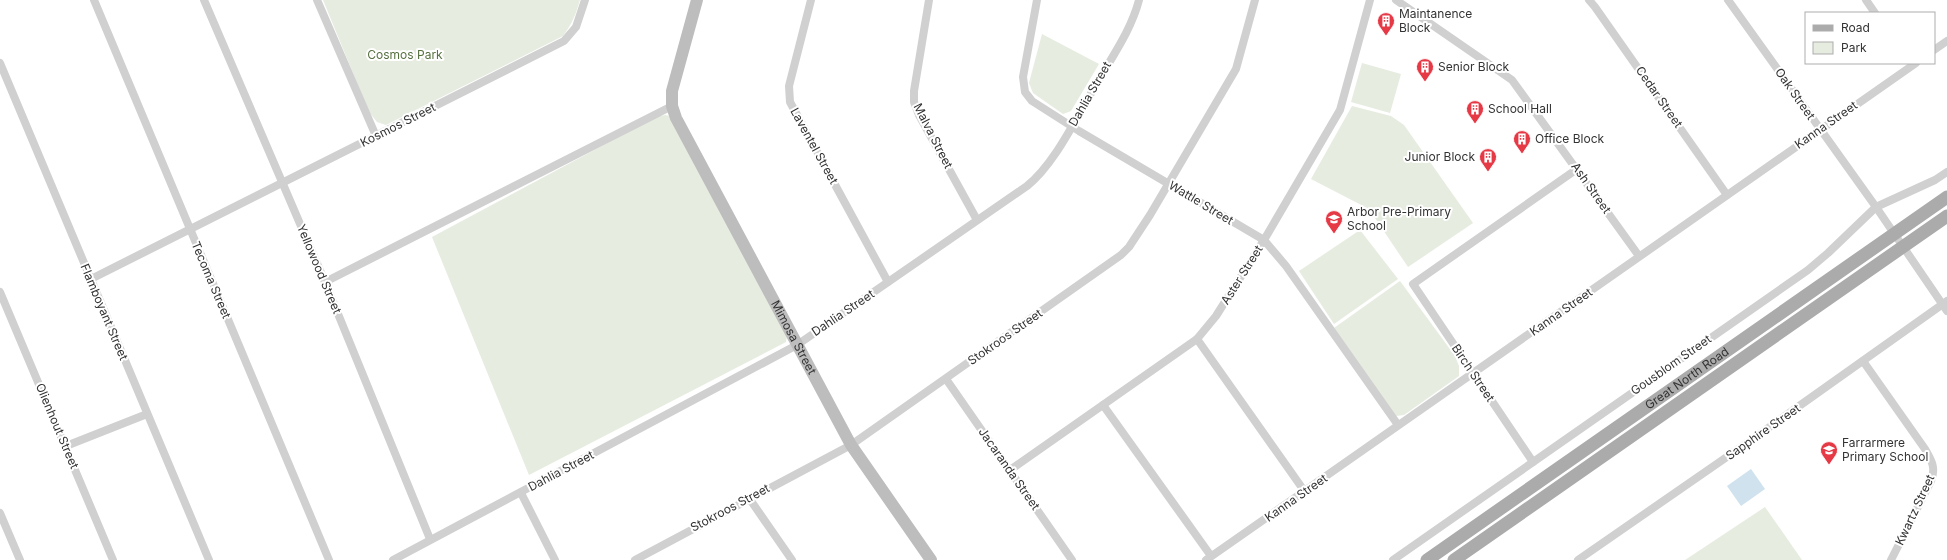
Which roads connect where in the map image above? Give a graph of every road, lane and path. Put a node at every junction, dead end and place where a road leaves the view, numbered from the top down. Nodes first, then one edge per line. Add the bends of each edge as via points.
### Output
1 (94, 0) edge
2 (204, 0) edge
3 (318, 0) edge
4 (585, 0) edge
5 (697, 0) edge
6 (811, 0) edge
7 (929, 0) edge
8 (1037, 0) edge
9 (1139, 0) edge
10 (1255, 0) edge
11 (1370, 0) edge
12 (1396, 0) edge
13 (1589, 0) edge
14 (1728, 0) edge
15 (1866, 0) edge
16 (1874, 12) edge
17 (1947, 41) edge
18 (1935, 49) edge
19 (1913, 64) edge
20 (1, 69) edge
21 (672, 106) junction
22 (1071, 127) junction
23 (1820, 130) junction
24 (376, 136) junction
25 (1577, 169) junction
26 (1947, 172) edge
27 (282, 182) junction
28 (1169, 184) junction
29 (1727, 195) junction
30 (1947, 197) edge
31 (1876, 207) junction
32 (1947, 216) edge
33 (977, 220) junction
34 (190, 229) junction
35 (1894, 234) junction
36 (1264, 240) junction
37 (1903, 247) junction
38 (1639, 256) junction
39 (91, 279) junction
40 (325, 282) junction
41 (888, 282) junction
42 (0, 292) edge
43 (2, 303) edge
44 (1946, 306) edge
45 (1197, 338) junction
46 (797, 344) junction
47 (1864, 361) junction
48 (1474, 373) junction
49 (946, 379) junction
50 (1103, 405) junction
51 (147, 414) junction
52 (1398, 425) junction
53 (851, 445) junction
54 (66, 446) junction
55 (1533, 462) junction
56 (1010, 470) junction
57 (1305, 492) junction
58 (521, 493) junction
59 (749, 498) junction
60 (0, 513) edge
61 (430, 540) junction
62 (1589, 557) edge
63 (1209, 558) edge
64 (20, 560) edge
65 (113, 560) edge
66 (209, 560) edge
67 (329, 560) edge
68 (393, 560) edge
69 (555, 560) edge
70 (635, 560) edge
71 (792, 560) edge
72 (931, 560) edge
73 (1072, 560) edge
74 (1393, 560) edge
75 (1427, 560) edge
76 (1454, 560) edge
77 (1578, 560) edge
78 (1891, 560) edge

1 - 34 street, Tecoma Street
2 - 27 street, Yellowood Street
3 - 24 street
4 - 24 street, Kosmos Street via 576,26 564,41
5 - 21 street via 672,91
6 - 41 street, Laventel Street via 789,86 790,102
7 - 33 street, Malva Street via 914,85 914,102
8 - 22 street, Wattle Street via 1023,77 1024,87 1028,98
9 - 22 street, Dahlia Street via 1129,27
10 - 28 street, Stokroos Street via 1236,69
11 - 36 street, Aster Street via 1342,104
12 - 25 street, Ash Street via 1512,80
13 - 29 street, Cedar Street
14 - 23 street, Oak Street
15 - 16 street
17 - 18 street
19 - 23 street, Kanna Street
20 - 39 street, Flamboyant Street
21 - 40 street
21 - 46 street, Mimosa Street via 676,118
22 - 28 street, Wattle Street
22 - 33 street, Dahlia Street via 1035,180
23 - 29 street, Kanna Street
23 - 31 street, Oak Street
24 - 27 street, Kosmos Street
25 - 38 street, Ash Street
25 - 48 street, Birch Street via 1413,284
26 - 31 street, Gousblom Street
27 - 34 street, Kosmos Street
27 - 40 street, Yellowood Street
28 - 36 street, Wattle Street
28 - 49 street, Stokroos Street via 1134,240 1121,255
29 - 38 street, Kanna Street
30 - 35 main road, Great North Road
31 - 35 street, Oak Street
31 - 55 street, Gousblom Street via 1814,265
32 - 37 main road, Great North Road
33 - 41 street, Dahlia Street
34 - 39 street, Kosmos Street
34 - 67 street, Tecoma Street
35 - 37 street, Oak Street
35 - 75 main road, Great North Road
36 - 45 street, Aster Street via 1216,316
36 - 52 street, Wattle Street via 1286,266
37 - 44 street, Oak Street
37 - 76 main road, Great North Road
38 - 48 street, Kanna Street
39 - 51 street, Flamboyant Street
40 - 61 street, Yellowood Street
41 - 46 street, Dahlia Street
42 - 43 street, Olienhout Street
43 - 54 street, Olienhout Street
44 - 47 street, Sapphire Street
45 - 50 street, Aster Street
45 - 57 street
46 - 53 street, Mimosa Street
46 - 58 street, Dahlia Street
47 - 62 street, Sapphire Street
47 - 78 street, Kwartz Street via 1925,449 1934,468 1931,481
48 - 52 street, Kanna Street
48 - 55 street, Birch Street
49 - 53 street, Stokroos Street
49 - 56 street, Jacaranda Street
50 - 56 street, Aster Street
50 - 63 street
51 - 54 street
51 - 66 street, Flamboyant Street
52 - 57 street, Kanna Street
53 - 59 street, Stokroos Street
53 - 72 street, Mimosa Street
54 - 65 street, Olienhout Street
55 - 74 street, Gousblom Street
56 - 73 street, Jacaranda Street
57 - 63 street, Kanna Street
58 - 61 street, Dahlia Street
58 - 69 street
59 - 70 street, Stokroos Street
59 - 71 street
60 - 64 street
61 - 68 street, Dahlia Street
62 - 77 street, Sapphire Street

